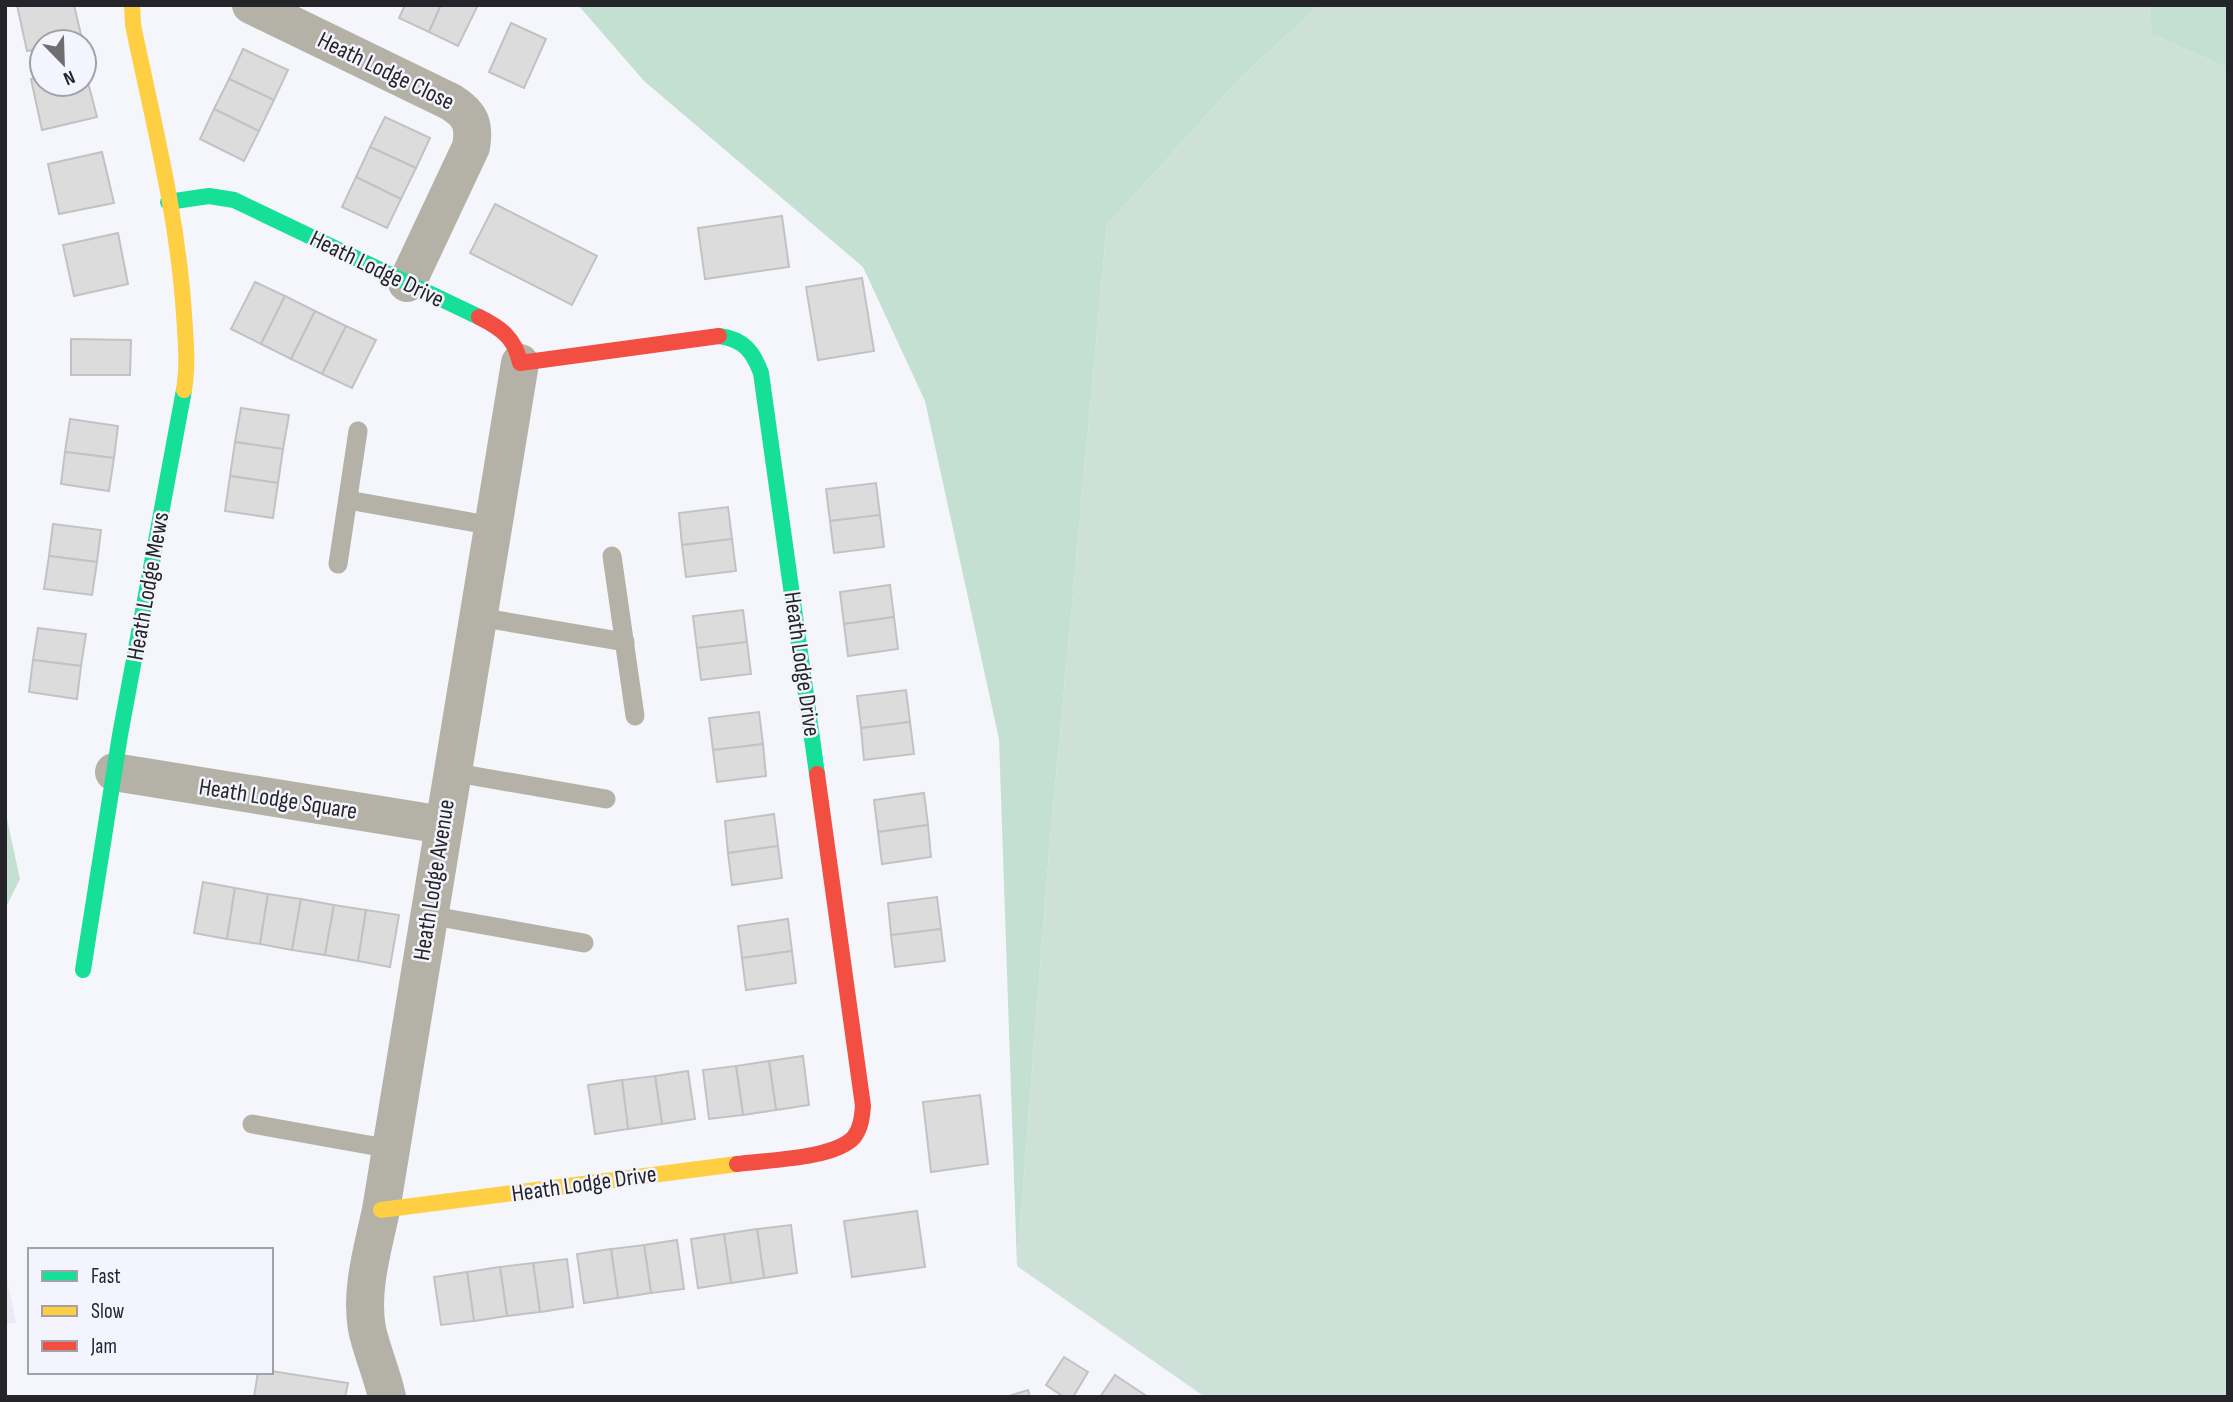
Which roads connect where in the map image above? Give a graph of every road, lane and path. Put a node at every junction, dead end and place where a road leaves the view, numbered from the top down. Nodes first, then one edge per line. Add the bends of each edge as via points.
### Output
1 (132, 5) edge
2 (251, 5) edge
3 (168, 202) junction
4 (407, 283) junction
5 (520, 363) junction
6 (358, 431) dead end
7 (348, 500) junction
8 (493, 526) junction
9 (612, 556) dead end
10 (338, 564) dead end
11 (478, 617) junction
12 (625, 642) junction
13 (635, 716) dead end
14 (114, 772) junction
15 (452, 772) junction
16 (606, 799) dead end
17 (443, 825) junction
18 (428, 915) junction
19 (584, 943) dead end
20 (83, 970) dead end
21 (252, 1124) dead end
22 (391, 1149) junction
23 (381, 1210) junction
24 (387, 1397) edge

1 - 3 street
2 - 4 street, Heath Lodge Close via 451,102 472,120 471,147
3 - 4 street, Heath Lodge Drive via 197,195 234,200
3 - 14 street, Heath Lodge Mews via 184,306 185,383
4 - 5 street, Heath Lodge Drive via 499,327 518,349
5 - 8 street, Heath Lodge Avenue
5 - 23 street, Heath Lodge Drive via 713,336 746,344 755,356 761,373 862,1125 853,1139 820,1153
6 - 7 lane
7 - 8 lane
7 - 10 lane
8 - 11 street, Heath Lodge Avenue
9 - 12 lane
11 - 12 lane
11 - 15 street, Heath Lodge Avenue
12 - 13 lane
14 - 17 street, Heath Lodge Square
14 - 20 street, Heath Lodge Mews
15 - 16 lane
15 - 17 street, Heath Lodge Avenue
17 - 18 street, Heath Lodge Avenue
18 - 19 lane
18 - 22 street, Heath Lodge Avenue
21 - 22 lane
22 - 23 street, Heath Lodge Avenue
23 - 24 street, Heath Lodge Avenue via 366,1302 367,1328

